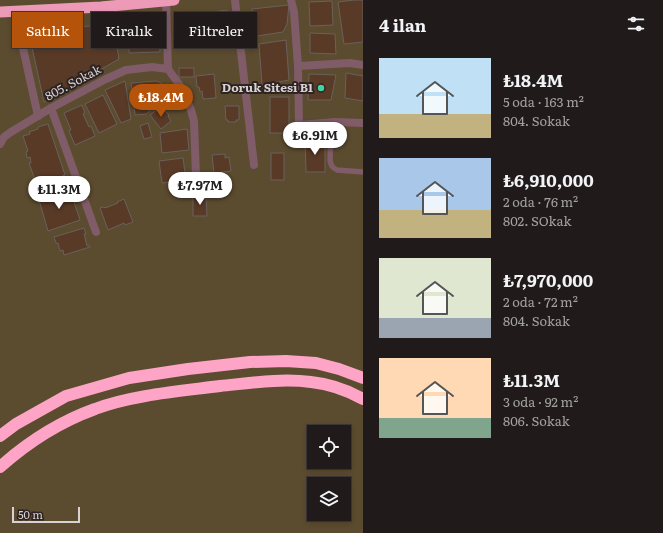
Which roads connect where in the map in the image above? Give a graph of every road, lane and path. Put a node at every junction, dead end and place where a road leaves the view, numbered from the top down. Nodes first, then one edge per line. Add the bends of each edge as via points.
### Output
1 (170, 0) edge
2 (235, 0) edge
3 (291, 0) edge
4 (0, 12) edge
5 (12, 12) edge
6 (14, 12) edge
7 (22, 48) edge
8 (363, 64) edge
9 (298, 66) junction
10 (168, 69) junction
11 (52, 108) junction
12 (38, 116) junction
13 (331, 122) junction
14 (363, 123) edge
15 (0, 144) edge
16 (254, 165) dead end
17 (363, 172) edge
18 (196, 176) dead end
19 (96, 232) dead end
20 (363, 378) edge
21 (363, 399) edge
22 (0, 436) edge
23 (0, 468) edge

1 - 6 highway
1 - 10 street
2 - 16 street
3 - 9 street
4 - 5 highway
7 - 12 street
8 - 9 street
9 - 13 street via 299,125
10 - 11 street, 805. Sokak via 152,67 126,70
10 - 18 street via 181,88 194,121
11 - 12 street, 805. Sokak
11 - 19 street
12 - 15 street, 805. Sokak via 10,132
13 - 14 street
13 - 17 lane via 332,166 337,170
20 - 22 highway via 339,369 286,361 250,362 129,378 66,396
21 - 23 highway via 333,386 311,381 285,380 132,399 97,408 59,424 30,442

